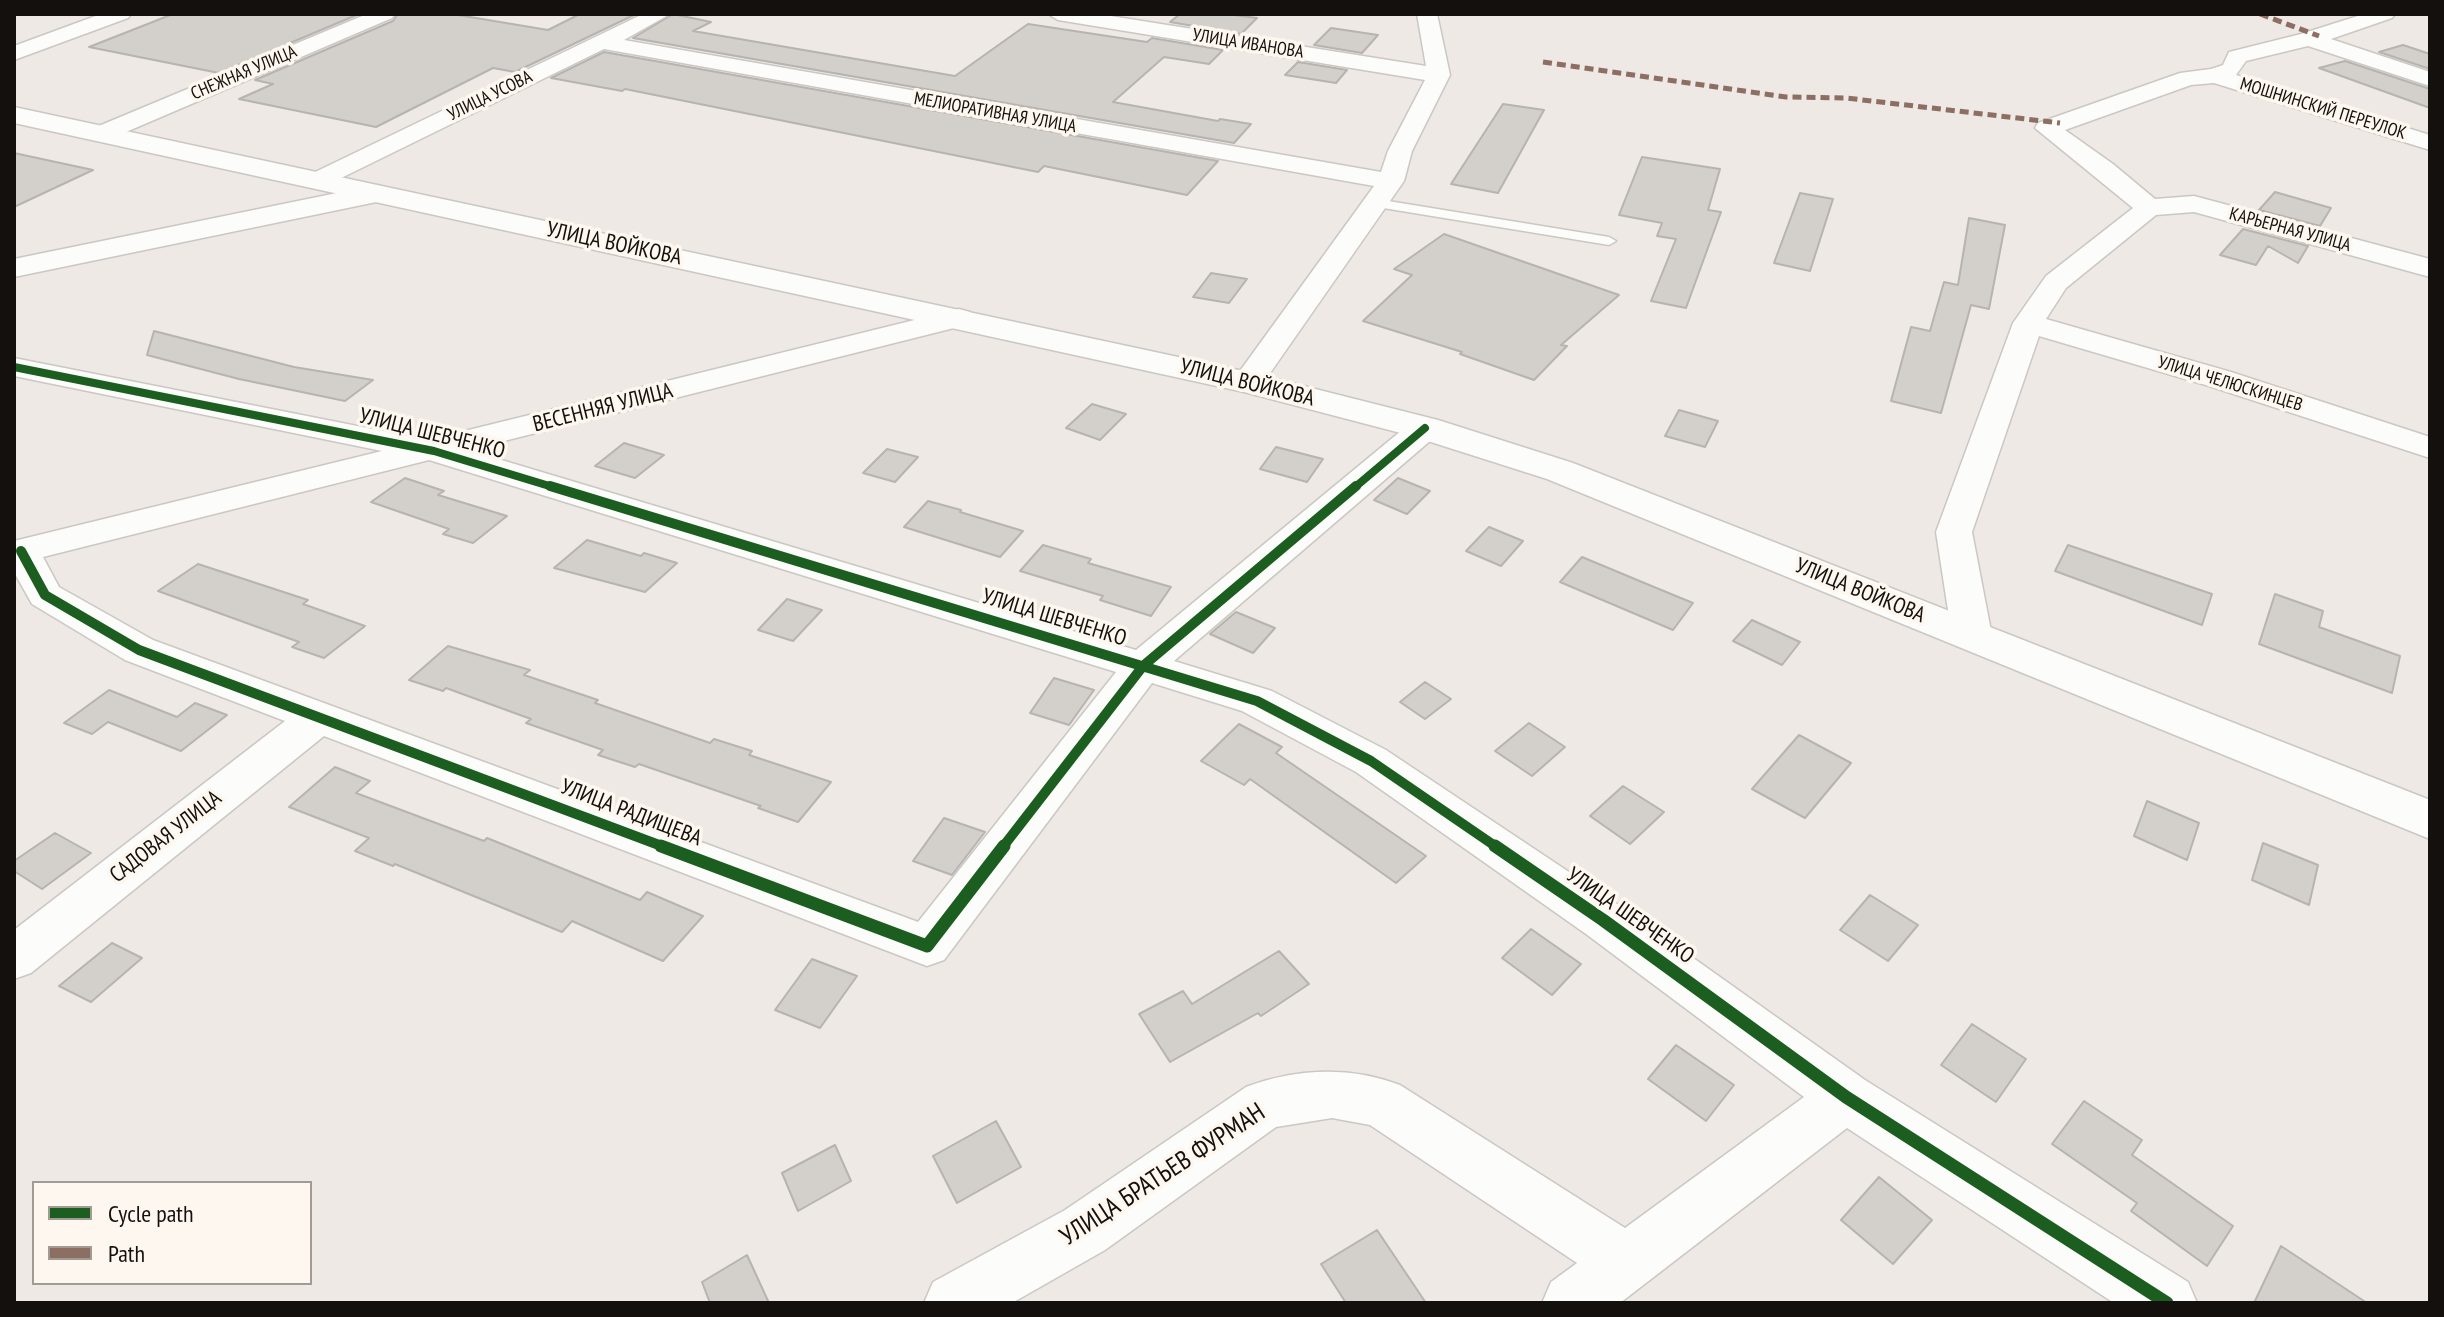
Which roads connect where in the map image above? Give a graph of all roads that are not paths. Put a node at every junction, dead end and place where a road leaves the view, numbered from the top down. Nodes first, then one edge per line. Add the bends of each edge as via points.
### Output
1 (121, 14) edge
2 (385, 14) edge
3 (660, 14) edge
4 (1058, 14) edge
5 (1427, 14) edge
6 (2385, 14) edge
7 (2309, 39) junction
8 (599, 42) junction
9 (14, 53) edge
10 (1439, 75) junction
11 (2215, 76) junction
12 (2430, 79) edge
13 (14, 115) edge
14 (103, 133) junction
15 (2430, 143) edge
16 (320, 179) junction
17 (1391, 181) junction
18 (376, 194) junction
19 (1376, 203) junction
20 (2149, 208) junction
21 (1609, 241) dead end
22 (14, 268) edge
23 (2430, 268) edge
24 (959, 318) junction
25 (2028, 323) junction
26 (14, 367) edge
27 (1248, 382) junction
28 (1425, 428) junction
29 (2430, 448) edge
30 (434, 451) junction
31 (17, 552) edge
32 (1972, 636) junction
33 (1143, 666) junction
34 (319, 717) junction
35 (2430, 820) edge
36 (14, 958) edge
37 (1846, 1097) junction
38 (1625, 1261) junction
39 (954, 1303) edge
40 (1572, 1303) edge
41 (2167, 1303) edge

1 - 9 street
2 - 14 street, СНЕЖНАЯ УЛИЦА
3 - 8 street, УЛИЦА УСОВА
4 - 10 street, УЛИЦА ИВАНОВА
5 - 10 street
6 - 7 street
7 - 11 street via 2237,57 2232,69
7 - 12 street
8 - 16 street, УЛИЦА УСОВА
8 - 17 street, МЕЛИОРАТИВНАЯ УЛИЦА
10 - 17 street via 1400,151
11 - 15 street, МОШНИНСКИЙ ПЕРЕУЛОК
11 - 20 street via 2188,78 2047,128
13 - 14 main road, УЛИЦА ВОЙКОВА
14 - 16 main road, УЛИЦА ВОЙКОВА
16 - 18 main road, УЛИЦА ВОЙКОВА
17 - 19 street
18 - 22 main road
18 - 24 main road, УЛИЦА ВОЙКОВА
19 - 21 lane
19 - 27 street
20 - 23 street, КАРЬЕРНАЯ УЛИЦА via 2194,204
20 - 25 street via 2056,282
24 - 27 main road, УЛИЦА ВОЙКОВА
24 - 30 street, ВЕСЕННЯЯ УЛИЦА
25 - 29 street, УЛИЦА ЧЕЛЮСКИНЦЕВ
25 - 32 street via 1954,532
26 - 30 street, УЛИЦА ШЕВЧЕНКО
27 - 28 main road, УЛИЦА ВОЙКОВА
28 - 32 main road, УЛИЦА ВОЙКОВА via 1560,471
28 - 33 street
30 - 31 street, ВЕСЕННЯЯ УЛИЦА
30 - 33 street, УЛИЦА ШЕВЧЕНКО
31 - 34 street, УЛИЦА РАДИЩЕВА via 45,595 139,650
32 - 35 main road, УЛИЦА ВОЙКОВА
33 - 34 street, УЛИЦА РАДИЩЕВА via 927,946
33 - 37 street, УЛИЦА ШЕВЧЕНКО via 1257,701 1371,761 1603,920
34 - 36 street, САДОВАЯ УЛИЦА
37 - 38 street
37 - 41 street, УЛИЦА ШЕВЧЕНКО
38 - 39 street, УЛИЦА БРАТЬЕВ ФУРМАН via 1381,1102 1332,1094 1265,1104 1085,1230
38 - 40 street

